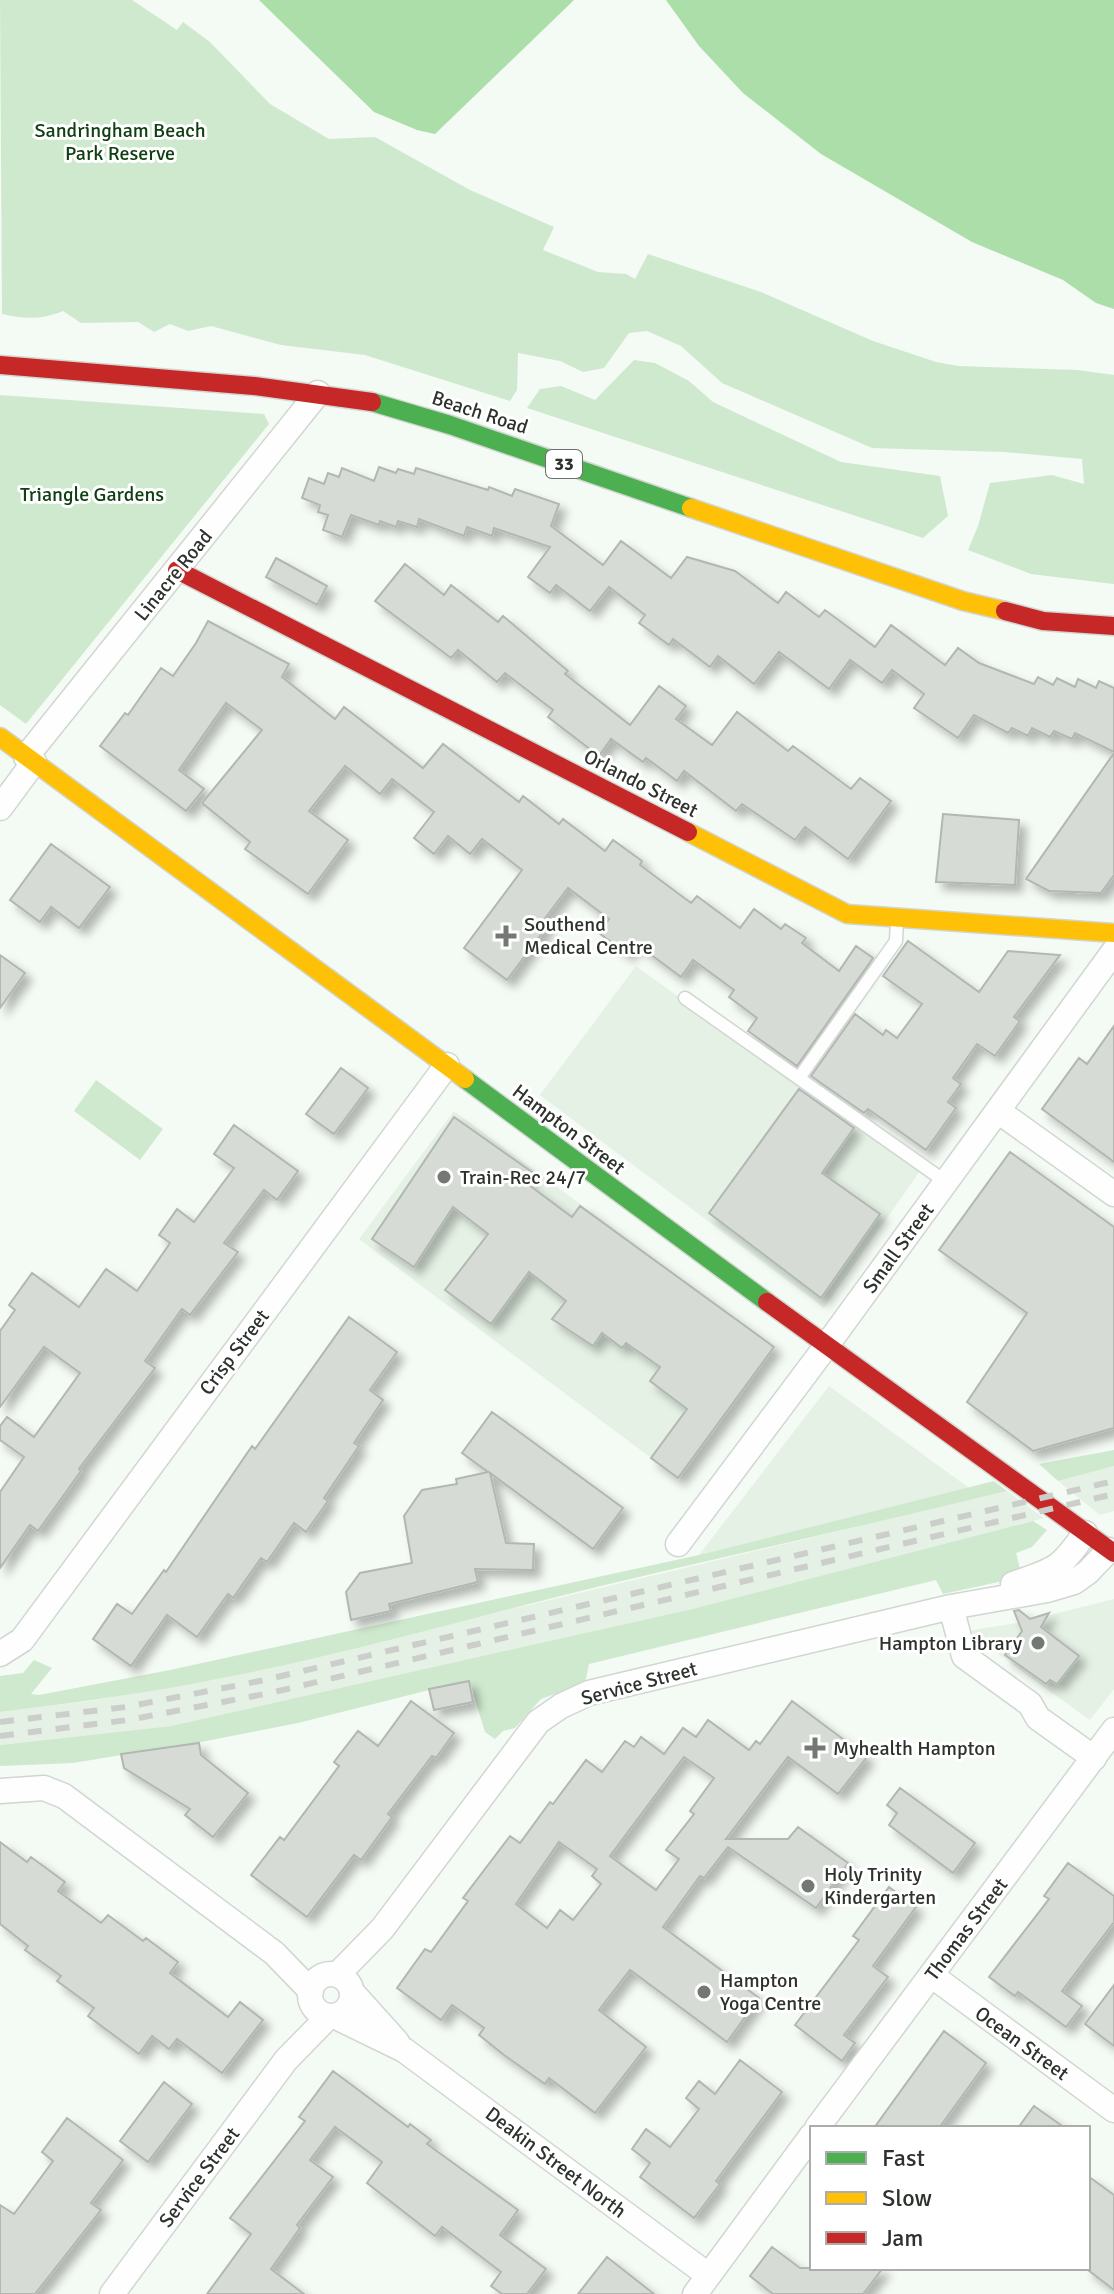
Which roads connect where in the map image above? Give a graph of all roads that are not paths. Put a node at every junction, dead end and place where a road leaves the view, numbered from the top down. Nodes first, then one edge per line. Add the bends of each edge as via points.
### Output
1 (0, 365) edge
2 (318, 393) junction
3 (177, 570) junction
4 (1114, 626) edge
5 (0, 737) edge
6 (30, 759) junction
7 (0, 808) edge
8 (897, 918) junction
9 (1114, 933) edge
10 (1114, 951) edge
11 (685, 998) dead end
12 (447, 1065) junction
13 (799, 1078) junction
14 (998, 1111) junction
15 (946, 1182) junction
16 (1114, 1194) edge
17 (827, 1345) junction
18 (1085, 1533) junction
19 (678, 1544) dead end
20 (1111, 1552) edge
21 (951, 1607) junction
22 (0, 1654) edge
23 (1114, 1730) edge
24 (1102, 1757) edge
25 (0, 1791) edge
26 (931, 1975) junction
27 (331, 1995) junction
28 (1114, 2110) edge
29 (818, 2126) edge
30 (810, 2138) edge
31 (702, 2284) edge
32 (112, 2294) edge

1 - 2 main road, Beach Road / 33
2 - 3 street, Linacre Road
2 - 4 main road, Beach Road / 33 via 378,403 450,425 963,601 1043,621
3 - 6 street, Linacre Road
3 - 8 main road, Orlando Street via 847,914
5 - 6 main road, Hampton Street
6 - 7 street, Linacre Road
6 - 12 main road, Hampton Street
8 - 9 main road, Orlando Street
8 - 13 lane via 896,941
10 - 14 street, Small Street
11 - 13 lane
12 - 17 main road, Hampton Street
12 - 22 street, Crisp Street via 22,1640
13 - 15 lane
14 - 15 street, Small Street
14 - 16 street
15 - 17 street, Small Street
17 - 18 main road, Hampton Street
17 - 19 street, Small Street
18 - 20 main road, Hampton Street
18 - 21 street, Service Street via 1059,1566
20 - 21 street, Service Street via 1074,1582
21 - 24 street via 964,1656 1030,1704 1038,1718
21 - 27 street, Service Street via 589,1693 561,1706 538,1722
23 - 24 street, Thomas Street
24 - 26 street, Thomas Street
25 - 27 street, Deakin Street North via 44,1788 64,1796
26 - 28 street, Ocean Street
26 - 29 street, Thomas Street
27 - 31 street, Deakin Street North
27 - 32 street, Service Street
30 - 31 street

